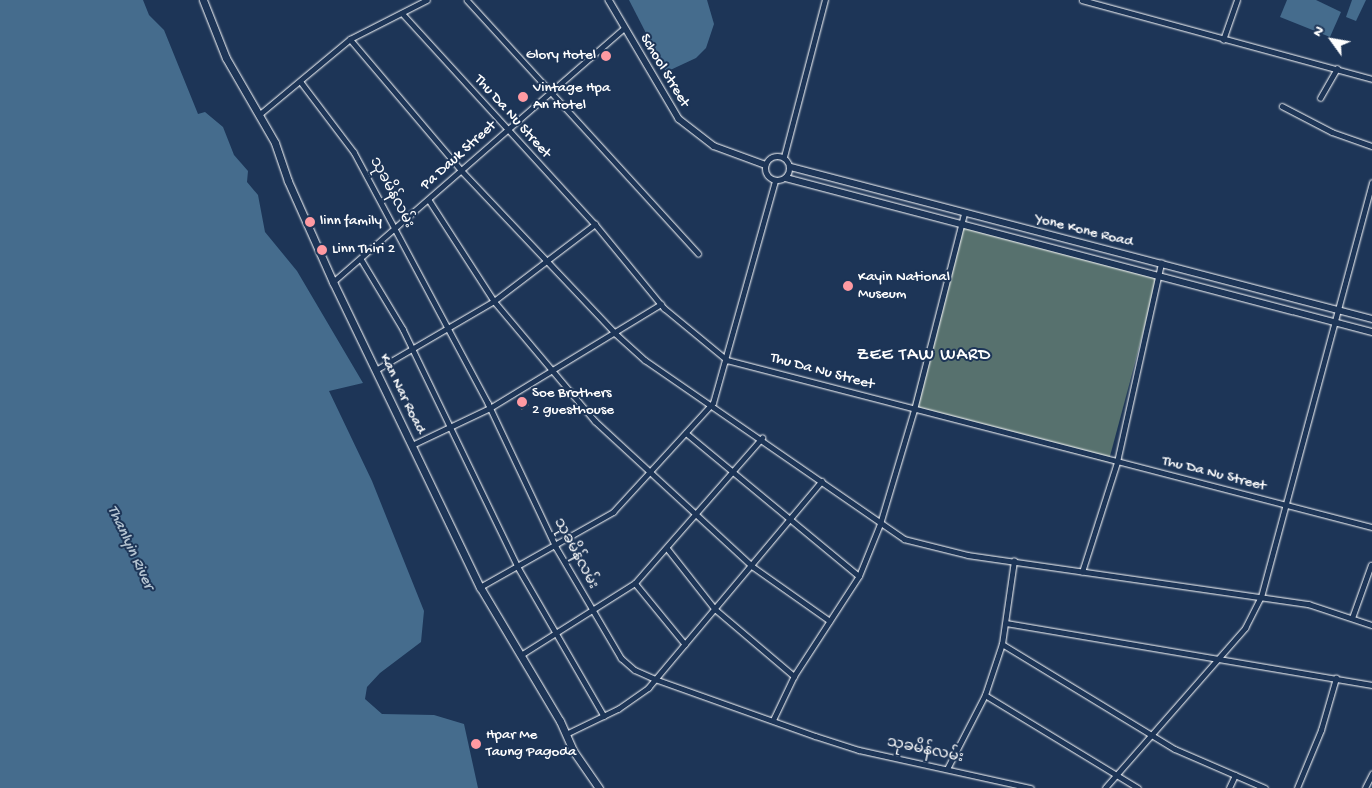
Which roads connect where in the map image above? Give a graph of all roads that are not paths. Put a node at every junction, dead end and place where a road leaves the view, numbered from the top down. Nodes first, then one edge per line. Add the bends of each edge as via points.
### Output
1 (203, 0) edge
2 (427, 0) edge
3 (467, 0) edge
4 (610, 0) edge
5 (825, 0) edge
6 (1082, 0) edge
7 (1237, 0) edge
8 (402, 13) junction
9 (624, 28) junction
10 (350, 39) junction
11 (1222, 40) junction
12 (1337, 70) junction
13 (1372, 78) edge
14 (301, 82) junction
15 (551, 92) junction
16 (1320, 98) dead end
17 (1282, 106) dead end
18 (260, 114) junction
19 (507, 129) junction
20 (1372, 146) edge
21 (784, 157) junction
22 (766, 165) junction
23 (791, 167) junction
24 (462, 170) junction
25 (786, 178) junction
26 (775, 181) junction
27 (1372, 183) edge
28 (872, 189) junction
29 (429, 200) junction
30 (869, 200) junction
31 (964, 214) junction
32 (596, 224) junction
33 (961, 224) junction
34 (396, 229) junction
35 (698, 253) dead end
36 (361, 259) junction
37 (546, 260) junction
38 (1161, 263) junction
39 (1158, 276) junction
40 (333, 282) junction
41 (1269, 292) junction
42 (494, 301) junction
43 (661, 304) junction
44 (1266, 304) junction
45 (1338, 310) junction
46 (1372, 319) edge
47 (1335, 322) junction
48 (449, 330) junction
49 (1372, 332) edge
50 (616, 334) junction
51 (414, 349) junction
52 (727, 360) junction
53 (376, 370) junction
54 (550, 371) junction
55 (713, 403) junction
56 (490, 408) junction
57 (914, 410) junction
58 (451, 426) junction
59 (686, 433) junction
60 (762, 438) junction
61 (412, 445) junction
62 (1117, 462) junction
63 (650, 474) junction
64 (733, 476) junction
65 (822, 482) junction
66 (1286, 506) junction
67 (696, 517) junction
68 (790, 521) junction
69 (880, 524) junction
70 (1372, 527) edge
71 (556, 547) junction
72 (667, 548) junction
73 (1014, 561) junction
74 (1371, 565) dead end
75 (752, 566) junction
76 (518, 567) junction
77 (1082, 572) junction
78 (859, 576) junction
79 (635, 583) junction
80 (480, 588) junction
81 (1262, 597) junction
82 (715, 609) junction
83 (593, 613) junction
84 (1352, 618) junction
85 (830, 621) junction
86 (1006, 623) junction
87 (1372, 625) edge
88 (556, 634) junction
89 (685, 644) junction
90 (1002, 644) junction
91 (521, 655) junction
92 (1218, 660) junction
93 (794, 676) junction
94 (1336, 678) junction
95 (655, 679) junction
96 (1372, 684) edge
97 (985, 695) junction
98 (604, 716) junction
99 (773, 720) junction
100 (566, 734) junction
101 (1152, 735) junction
102 (947, 769) junction
103 (1372, 774) edge
104 (1116, 775) junction
105 (1235, 775) junction
106 (599, 788) edge
107 (1031, 788) edge
108 (1105, 788) edge
109 (1138, 788) edge
110 (1229, 788) edge
111 (1265, 788) edge
112 (1297, 788) edge
113 (1365, 788) edge

1 - 18 main road, Kan Nar Road via 226,58
2 - 8 street
3 - 15 street
4 - 9 street, School Street
5 - 21 street
6 - 11 street
7 - 11 street
8 - 10 street
8 - 19 street, Thu Da Nu Street
9 - 15 street, Pa Dauk Street
9 - 22 street, School Street via 670,108 689,129 714,146
10 - 14 street
10 - 24 street
11 - 12 street
12 - 13 street
12 - 16 street
14 - 18 street
14 - 34 street, သုခမိန်လမ်း via 354,152
15 - 19 street, Pa Dauk Street
15 - 35 street
17 - 20 street via 1332,132
18 - 40 main road, Kan Nar Road
19 - 24 street, Pa Dauk Street
19 - 32 street, Thu Da Nu Street
21 - 22 street via 775,156
21 - 23 street
22 - 26 street via 768,176
23 - 25 street
23 - 28 street, Yone Kone Road
24 - 29 street, Pa Dauk Street
24 - 37 street
25 - 26 street
25 - 30 street
26 - 52 street
27 - 45 street
28 - 30 street
28 - 31 street, Yone Kone Road
29 - 34 street, Pa Dauk Street
29 - 42 street
30 - 33 street
31 - 33 street
31 - 38 street, Yone Kone Road
32 - 37 street
32 - 43 street, Thu Da Nu Street
33 - 39 street
33 - 57 street
34 - 36 street, Pa Dauk Street
34 - 48 street, သုခမိန်လမ်း
36 - 40 street, Pa Dauk Street
36 - 51 street
37 - 42 street
37 - 50 street
38 - 39 street
38 - 41 street, Yone Kone Road
39 - 44 street
39 - 62 street
40 - 53 main road, Kan Nar Road
41 - 44 street
41 - 45 street, Yone Kone Road
42 - 48 street
42 - 54 street
43 - 50 street
43 - 52 street, Thu Da Nu Street
44 - 47 street
45 - 46 street, Yone Kone Road
45 - 47 street
47 - 49 street
47 - 66 street
48 - 51 street
48 - 56 street, သုခမိန်လမ်း
50 - 54 street
50 - 55 street via 645,360
51 - 53 street
51 - 58 street
52 - 55 street
52 - 57 street, Thu Da Nu Street
53 - 61 main road, Kan Nar Road
54 - 56 street
54 - 63 street
55 - 59 street
55 - 60 street
56 - 58 street
56 - 71 street, သုခမိန်လမ်း
57 - 62 street, Thu Da Nu Street
57 - 69 street
58 - 61 street
58 - 76 street
59 - 63 street
59 - 64 street
60 - 64 street
60 - 65 street
61 - 80 main road, Kan Nar Road
62 - 66 street, Thu Da Nu Street
62 - 77 street
63 - 67 street
63 - 71 street via 613,512
64 - 67 street
64 - 68 street
65 - 68 street
65 - 69 street
66 - 70 street, Thu Da Nu Street
66 - 81 street
67 - 72 street
67 - 75 street
68 - 75 street
68 - 78 street
69 - 73 street via 920,544
69 - 78 street
71 - 76 street
71 - 83 street, သုခမိန်လမ်း
72 - 79 street
72 - 82 street
73 - 77 street
73 - 86 street
74 - 84 street
75 - 82 street
75 - 85 street
76 - 80 street
76 - 88 street
77 - 81 street
78 - 85 street
79 - 83 street
79 - 89 street
80 - 91 main road, Kan Nar Road
81 - 84 street via 1308,604
81 - 92 street via 1245,628
82 - 89 street
82 - 93 street
83 - 88 street
83 - 95 street, သုခမိန်လမ်း via 621,658 635,670
84 - 87 street
85 - 93 street
86 - 90 street
86 - 92 street
88 - 91 street
88 - 98 street
89 - 95 street
90 - 97 street
90 - 101 street
91 - 100 main road, Kan Nar Road
92 - 94 street
92 - 101 street
93 - 99 street
94 - 96 street
94 - 112 street via 1321,730
95 - 98 street via 638,696
95 - 99 street, သုခမိန်လမ်း
97 - 102 street
97 - 104 street
98 - 100 street
99 - 102 street, သုခမိန်လမ်း via 859,750
100 - 106 main road, Kan Nar Road via 574,752
101 - 104 street
101 - 105 street
102 - 107 street, သုခမိန်လမ်း
103 - 113 street
104 - 108 street
104 - 109 street
105 - 110 street
105 - 111 street

